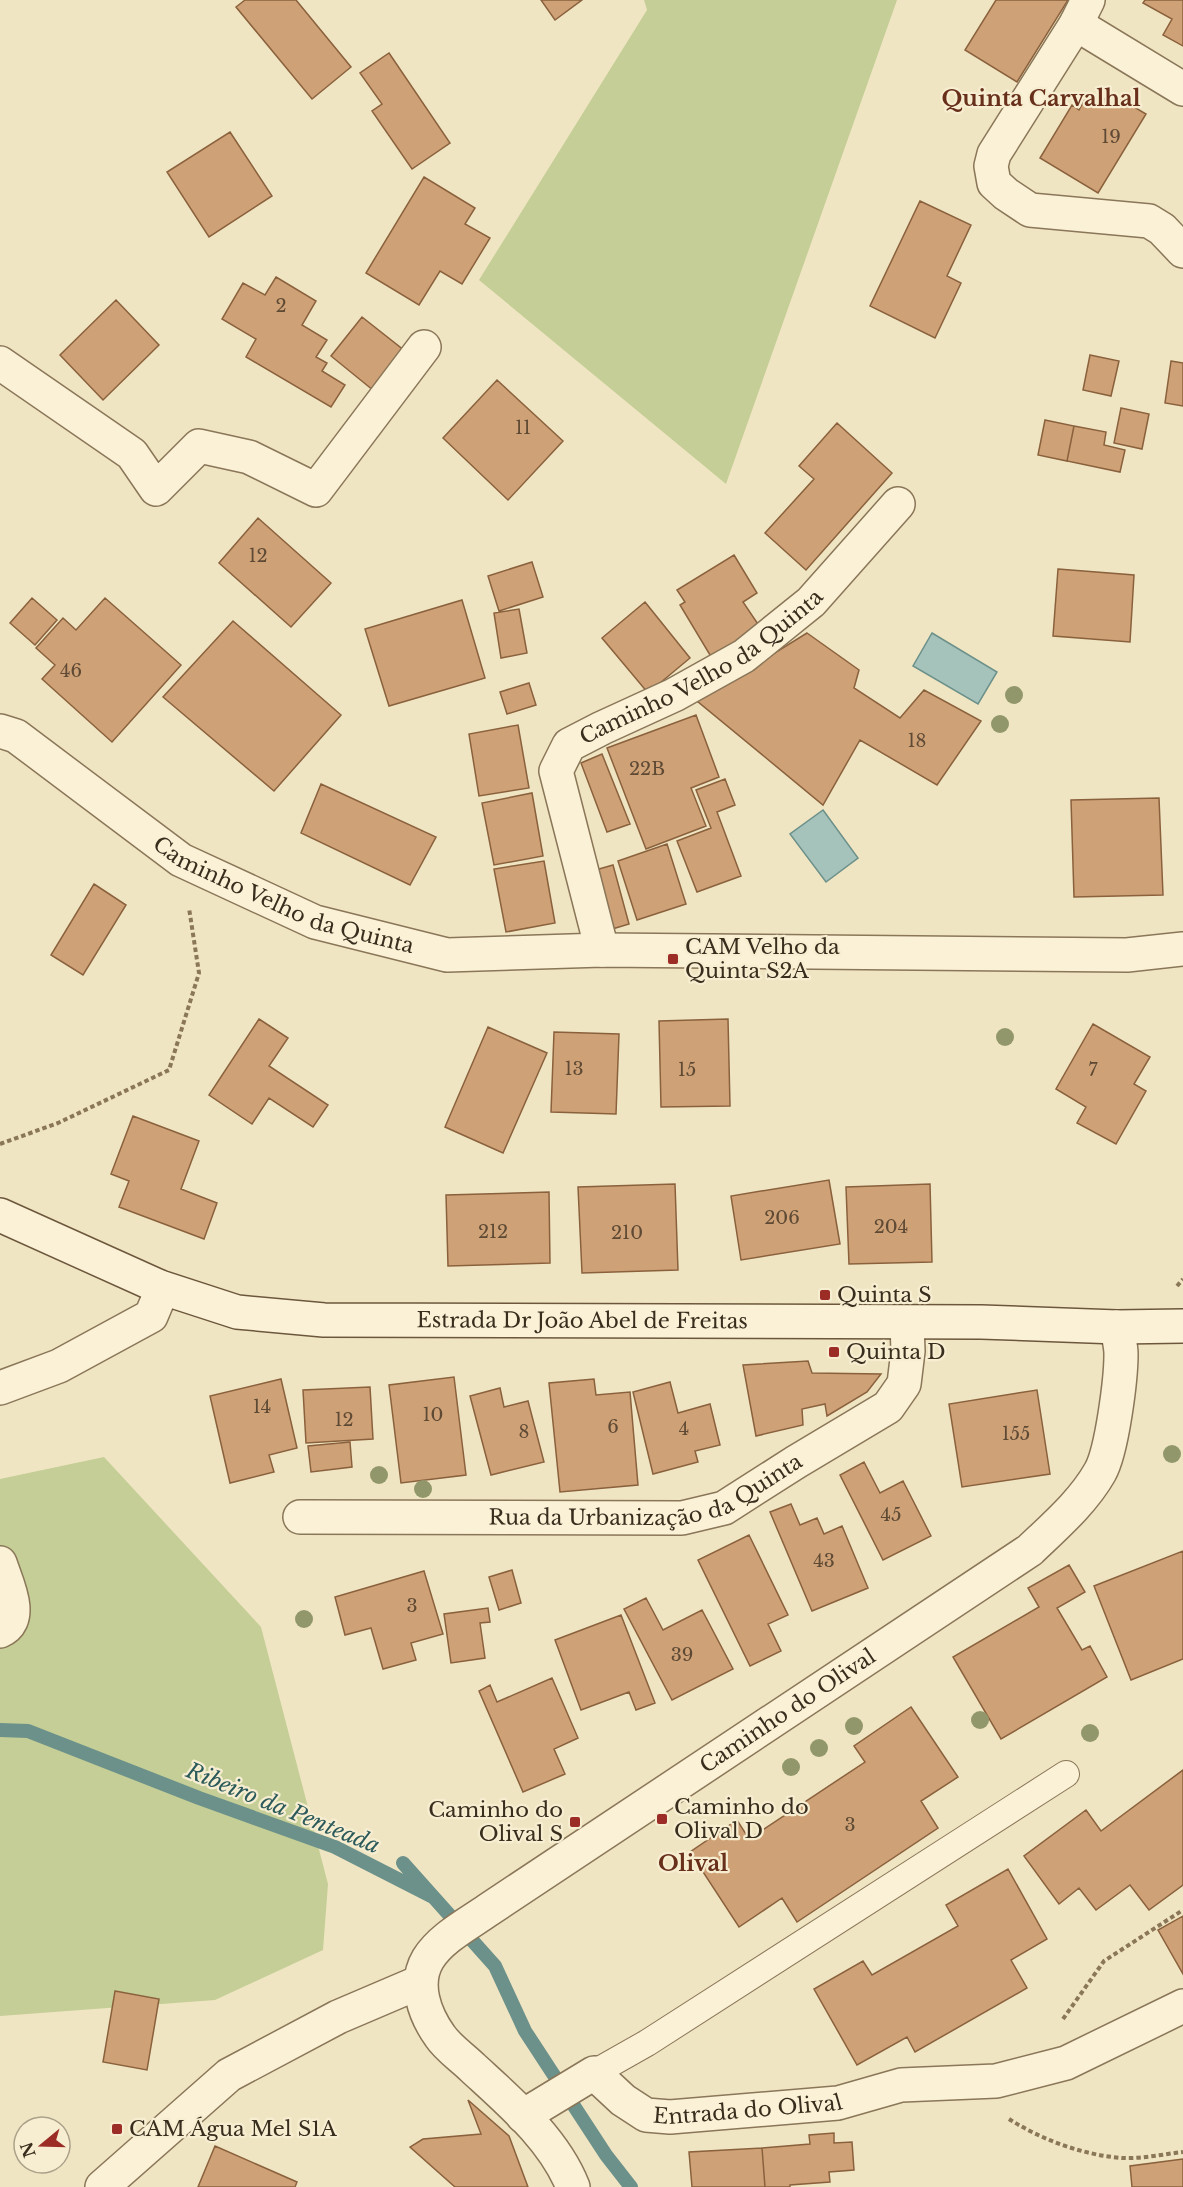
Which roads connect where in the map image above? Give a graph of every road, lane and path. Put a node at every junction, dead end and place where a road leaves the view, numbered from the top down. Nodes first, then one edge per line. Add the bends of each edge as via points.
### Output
1 (1082, 12) edge
2 (1183, 89) edge
3 (1183, 251) edge
4 (424, 347) dead end
5 (0, 363) edge
6 (898, 504) dead end
7 (0, 731) edge
8 (181, 860) junction
9 (1183, 949) edge
10 (602, 950) junction
11 (0, 1144) edge
12 (0, 1215) edge
13 (160, 1287) junction
14 (907, 1323) junction
15 (1183, 1326) edge
16 (1117, 1327) junction
17 (0, 1388) edge
18 (300, 1517) dead end
19 (0, 1563) edge
20 (0, 1631) edge
21 (1066, 1774) dead end
22 (1183, 1910) edge
23 (420, 1982) junction
24 (1183, 2006) edge
25 (1060, 2022) dead end
26 (594, 2073) junction
27 (963, 2083) junction
28 (523, 2116) junction
29 (1183, 2152) edge
30 (102, 2187) edge
31 (573, 2187) edge

1 - 2 street
1 - 3 street via 994,154 994,183 1030,210 1149,221
4 - 5 street via 316,490 249,457 199,446 156,489 132,454
6 - 10 street, Caminho Velho da Quinta via 811,602 744,656 674,695 569,745 556,771
7 - 8 street, Caminho Velho da Quinta via 16,736
8 - 10 street, Caminho Velho da Quinta via 315,922 447,955
8 - 11 path via 199,973 169,1070 58,1123
9 - 10 street, Caminho Velho da Quinta via 1127,955
12 - 13 street, Estrada Dr João Abel de Freitas
13 - 14 street, Estrada Dr João Abel de Freitas via 237,1312 324,1320
13 - 17 street via 151,1316 59,1366
14 - 16 street, Estrada Dr João Abel de Freitas
14 - 18 street, Rua da Urbanização da Quinta via 904,1384 888,1407 724,1508 682,1518
15 - 16 street, Estrada Dr João Abel de Freitas
16 - 23 street, Caminho do Olival via 1121,1354 1113,1425 1101,1470 1073,1510 1030,1550 440,1944 427,1960
19 - 20 street via 13,1601 13,1616 7,1628
21 - 26 lane via 657,2037
22 - 25 path via 1104,1961
23 - 28 street via 425,2010 441,2038
23 - 30 street via 338,2017 228,2075
24 - 27 street, Entrada do Olival via 1066,2063 996,2081
26 - 27 street, Entrada do Olival via 646,2115 670,2117 838,2103 901,2085
26 - 28 street
27 - 29 path via 1025,2129 1070,2148 1123,2158
28 - 31 street via 549,2146

